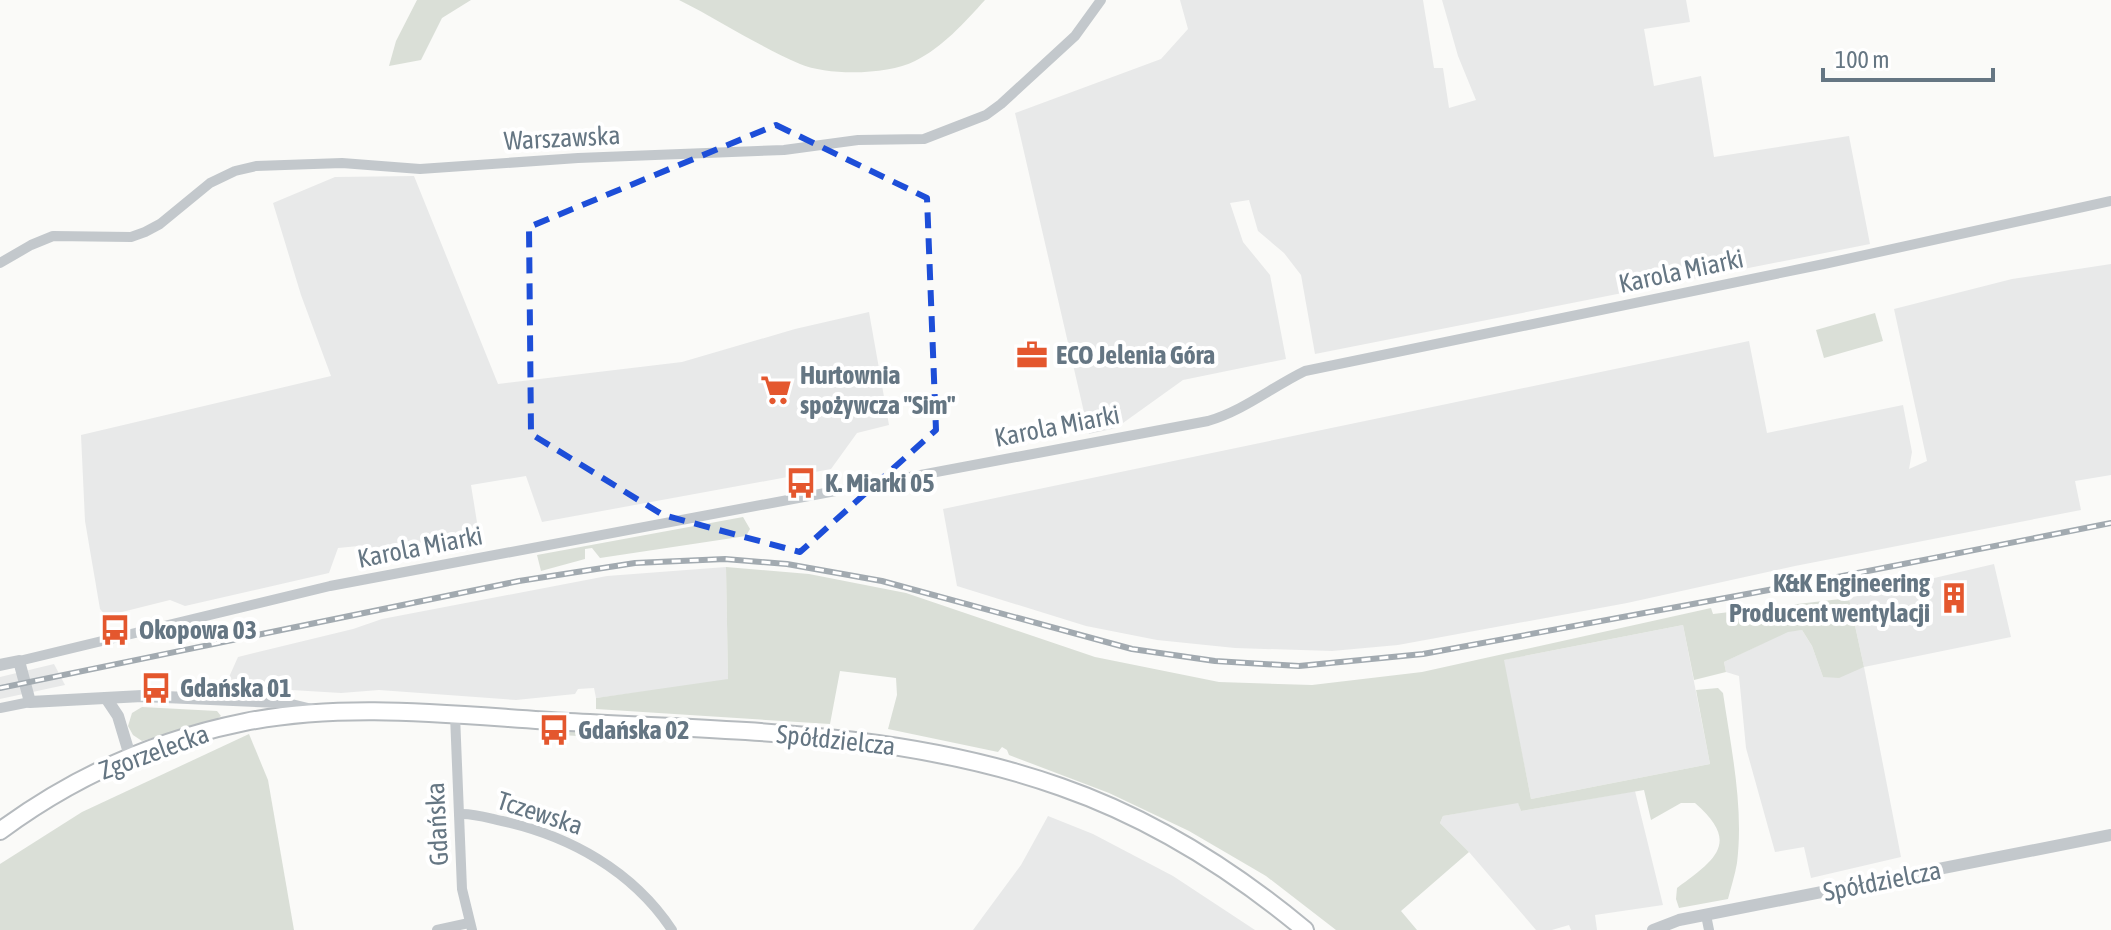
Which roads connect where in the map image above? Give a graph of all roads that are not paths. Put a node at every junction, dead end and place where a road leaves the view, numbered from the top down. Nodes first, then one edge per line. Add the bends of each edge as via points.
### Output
1 (1101, 0) edge
2 (2111, 201) edge
3 (0, 263) edge
4 (19, 661) junction
5 (0, 665) edge
6 (106, 698) junction
7 (30, 702) junction
8 (0, 708) edge
9 (323, 712) junction
10 (455, 715) junction
11 (130, 756) junction
12 (459, 814) junction
13 (0, 831) edge
14 (2111, 835) edge
15 (1706, 915) junction
16 (470, 927) edge
17 (437, 930) edge
18 (672, 930) edge
19 (1305, 930) edge
20 (1653, 930) edge
21 (1709, 930) edge

1 - 3 street, Warszawska via 1075,36 1001,104 924,139 420,169 342,163 256,166 210,183 145,232 53,236
2 - 4 street, Karola Miarki via 1305,371 1229,415 1208,421 330,586
4 - 5 street, Karola Miarki
4 - 7 street
6 - 7 street
6 - 9 street via 255,701
6 - 11 street via 118,716
7 - 8 street
9 - 10 main road, Spółdzielcza
9 - 11 main road, Zgorzelecka via 263,719
10 - 12 street, Gdańska
10 - 19 main road, Spółdzielcza via 774,734 974,760 1062,787 1139,820 1209,861
11 - 13 main road, Zgorzelecka via 69,786
12 - 16 street, Gdańska via 462,889
12 - 18 street, Tczewska via 527,826 568,841 633,886
14 - 15 street, Spółdzielcza
15 - 20 street, Spółdzielcza
15 - 21 street
16 - 17 street

